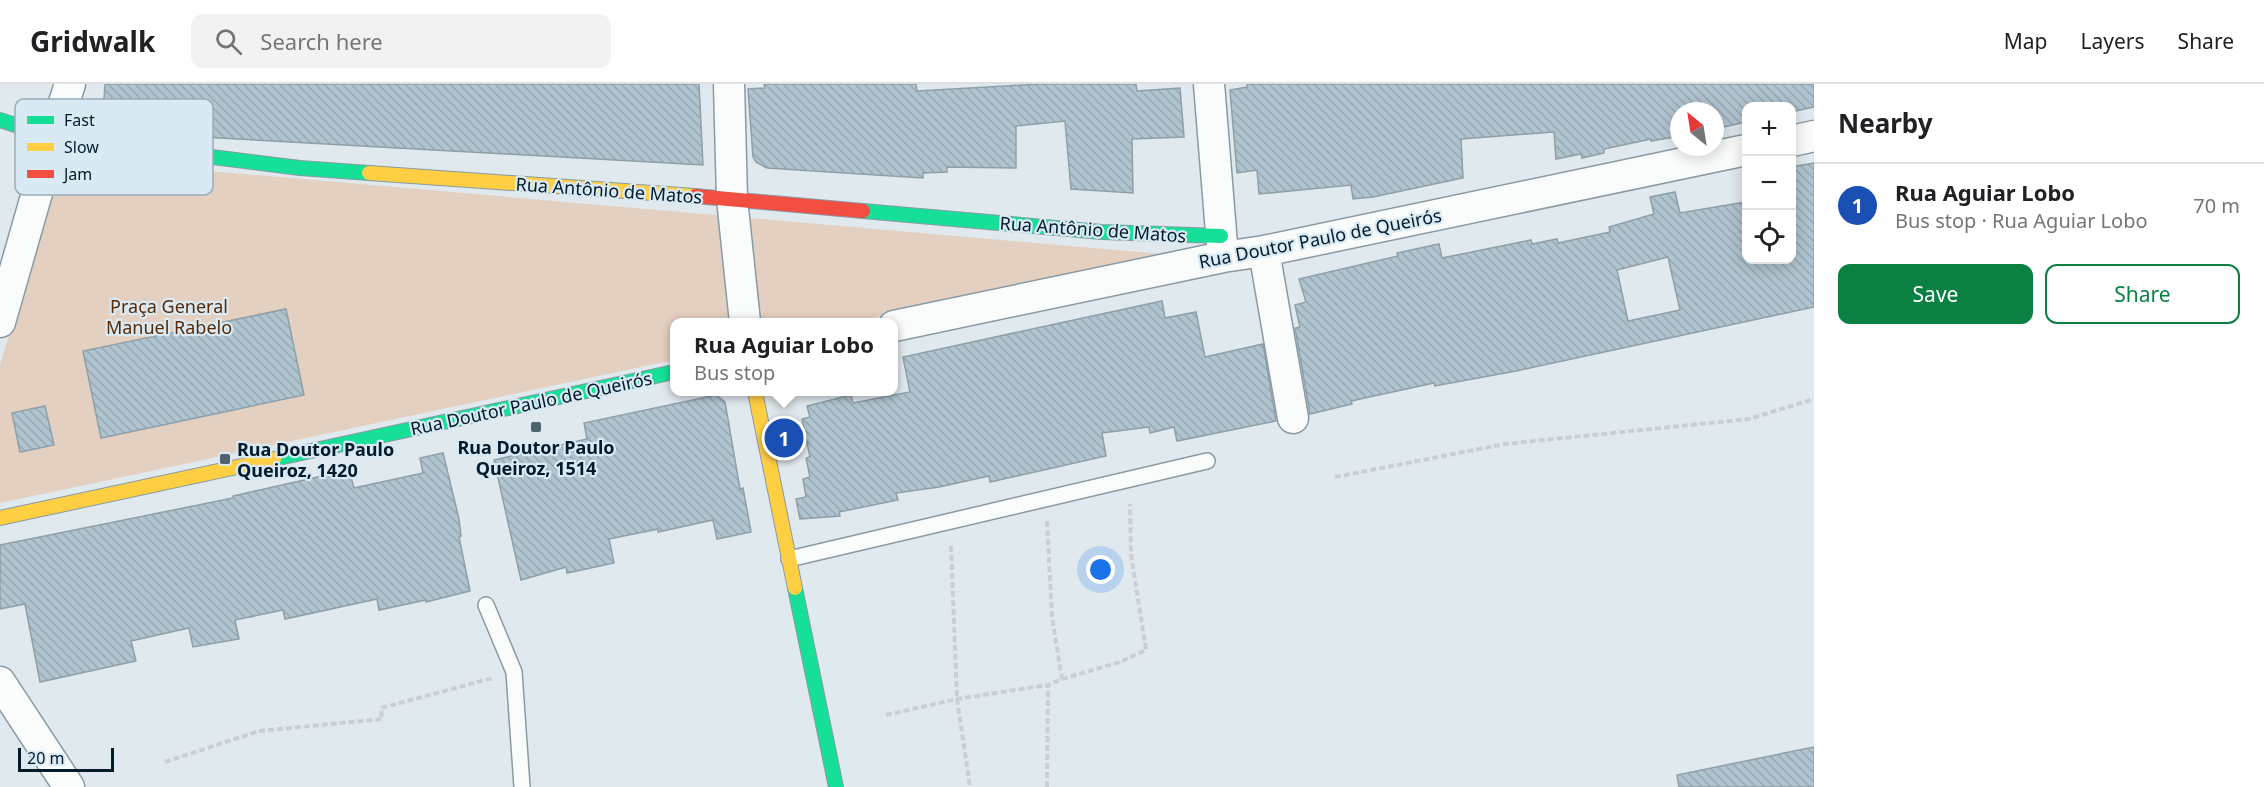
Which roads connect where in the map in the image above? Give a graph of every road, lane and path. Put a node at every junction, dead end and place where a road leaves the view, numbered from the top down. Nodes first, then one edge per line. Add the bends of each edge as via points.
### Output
1 (70, 84) edge
2 (729, 84) edge
3 (1209, 84) edge
4 (65, 99) edge
5 (0, 120) edge
6 (15, 125) edge
7 (1814, 136) edge
8 (1796, 140) edge
9 (1742, 151) edge
10 (213, 157) edge
11 (36, 195) edge
12 (732, 198) junction
13 (1222, 247) junction
14 (1264, 251) junction
15 (745, 318) edge
16 (0, 322) edge
17 (898, 325) edge
18 (670, 373) edge
19 (756, 396) edge
20 (1814, 399) edge
21 (1293, 418) dead end
22 (1206, 461) dead end
23 (1335, 477) dead end
24 (1130, 479) junction
25 (1046, 499) junction
26 (0, 518) edge
27 (950, 521) junction
28 (789, 559) junction
29 (486, 605) dead end
30 (514, 672) junction
31 (1062, 679) junction
32 (0, 682) edge
33 (1048, 685) junction
34 (957, 699) junction
35 (886, 715) dead end
36 (165, 762) dead end
37 (69, 787) edge
38 (522, 787) edge
39 (836, 787) edge
40 (970, 787) edge
41 (1047, 787) edge

1 - 4 street
2 - 12 street
3 - 13 street
5 - 6 street, Rua Antônio de Matos
7 - 8 street
9 - 14 street, Rua Doutor Paulo de Queirós
10 - 12 street, Rua Antônio de Matos via 300,168
11 - 16 street
12 - 13 street, Rua Antônio de Matos
12 - 15 street
13 - 14 street, Rua Doutor Paulo de Queirós
13 - 17 street, Rua Doutor Paulo de Queirós
14 - 21 street
18 - 26 street, Rua Doutor Paulo de Queirós
19 - 28 street
20 - 23 path via 1749,419 1505,444
22 - 24 lane
24 - 25 lane
24 - 31 path via 1131,555 1146,650
25 - 27 lane
25 - 31 path via 1053,617
27 - 28 lane
27 - 34 path
28 - 39 street
29 - 30 lane
30 - 36 path via 381,708 382,719 259,731
30 - 38 lane
31 - 33 path
32 - 37 street
33 - 34 path
33 - 41 path
34 - 35 path
34 - 40 path

